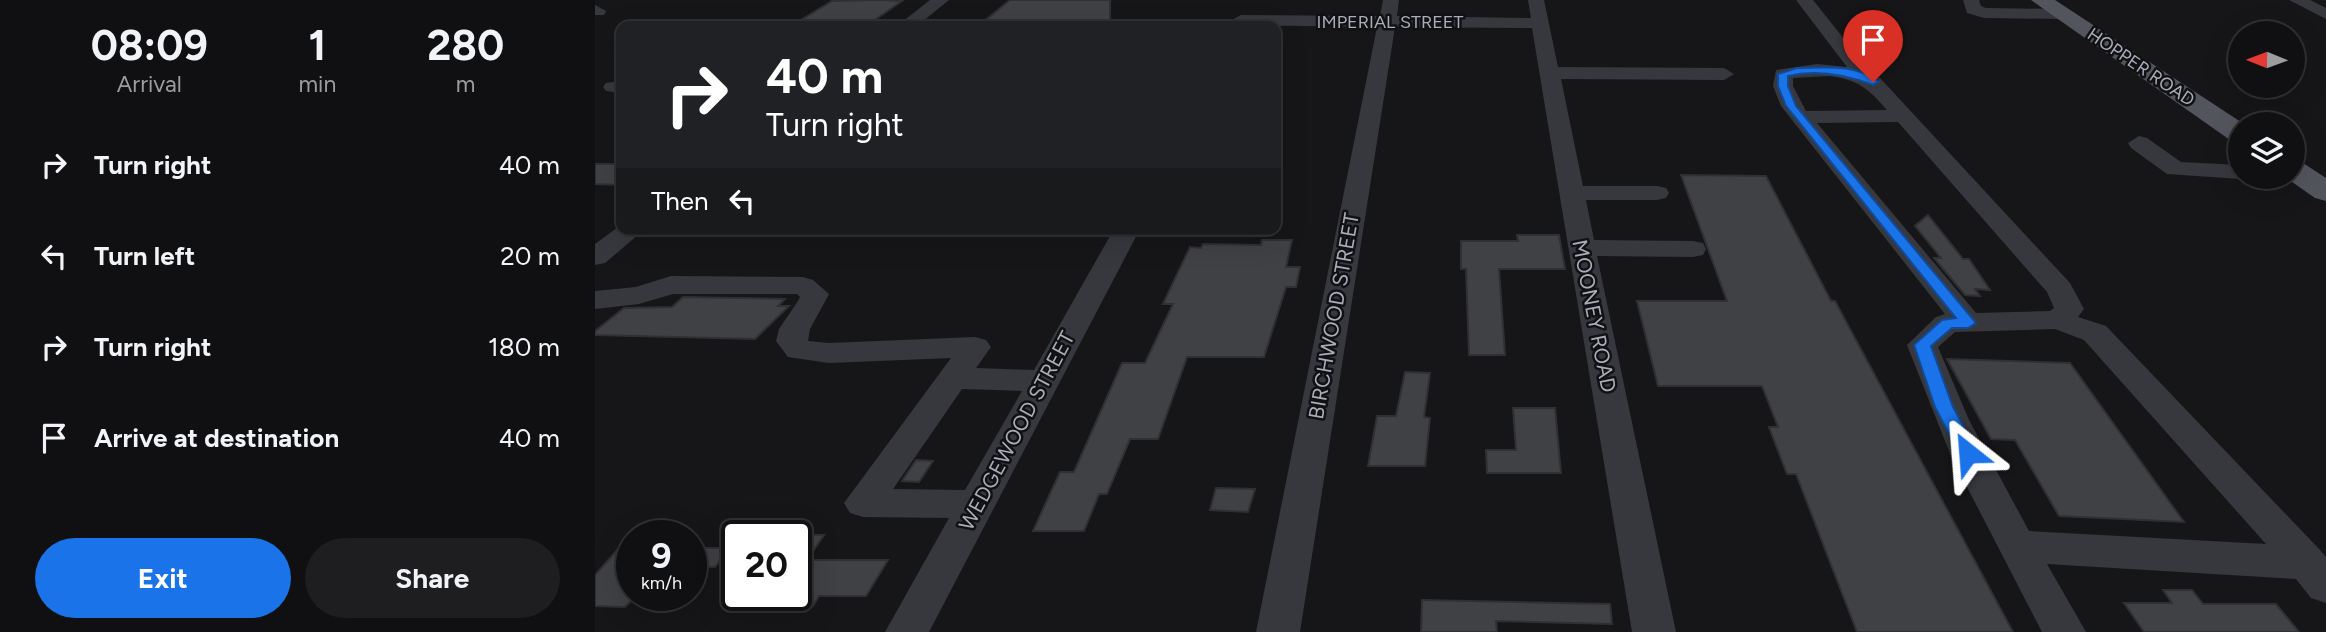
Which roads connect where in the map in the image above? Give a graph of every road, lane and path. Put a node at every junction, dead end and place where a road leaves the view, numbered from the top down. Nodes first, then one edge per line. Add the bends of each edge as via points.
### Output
1 (941, 0) edge
2 (1251, 0) edge
3 (1804, 0) edge
4 (1971, 0) edge
5 (2041, 0) edge
6 (2297, 0) edge
7 (1389, 11) edge
8 (1538, 11) edge
9 (2062, 14) junction
10 (2326, 14) edge
11 (913, 21) edge
12 (1240, 21) edge
13 (1264, 21) edge
14 (1548, 73) junction
15 (1724, 74) dead end
16 (1864, 76) junction
17 (1904, 116) junction
18 (1800, 117) junction
19 (2228, 126) edge
20 (2139, 143) dead end
21 (2228, 171) edge
22 (2305, 178) edge
23 (2326, 192) edge
24 (1571, 193) junction
25 (1657, 193) dead end
26 (624, 235) edge
27 (1124, 235) edge
28 (1581, 248) junction
29 (1693, 249) dead end
30 (595, 257) edge
31 (595, 300) edge
32 (2058, 320) junction
33 (1968, 323) junction
34 (952, 378) junction
35 (1045, 381) junction
36 (978, 504) junction
37 (2017, 546) junction
38 (2316, 574) edge
39 (907, 632) edge
40 (1278, 632) edge
41 (1654, 632) edge
42 (2064, 632) edge

1 - 11 street
2 - 12 street
3 - 16 street
4 - 9 street via 1973,9 1984,13
5 - 9 main road, HOPPER ROAD
6 - 10 street
7 - 8 street, IMPERIAL STREET
7 - 13 street, IMPERIAL STREET
7 - 40 street, BIRCHWOOD STREET
8 - 14 street, MOONEY ROAD
9 - 19 main road, HOPPER ROAD
14 - 15 street
14 - 24 street, MOONEY ROAD
16 - 17 street
16 - 18 street via 1837,71 1783,74 1783,86
17 - 18 street
17 - 32 street via 2060,289 2069,309
18 - 33 street
20 - 21 street via 2175,169
22 - 23 main road
24 - 25 street
24 - 28 street, MOONEY ROAD
26 - 30 street
27 - 35 street, WEDGEWOOD STREET
28 - 29 street
28 - 41 street, MOONEY ROAD
31 - 34 street via 639,295 671,285 803,286 815,294 792,331 791,341 799,350 829,353 975,346
32 - 33 street
32 - 38 street via 2095,332
33 - 37 street via 1947,323 1923,345 1944,407
34 - 35 street
34 - 36 street via 863,503
35 - 36 street, WEDGEWOOD STREET
36 - 39 street, WEDGEWOOD STREET
37 - 38 street
37 - 42 street

